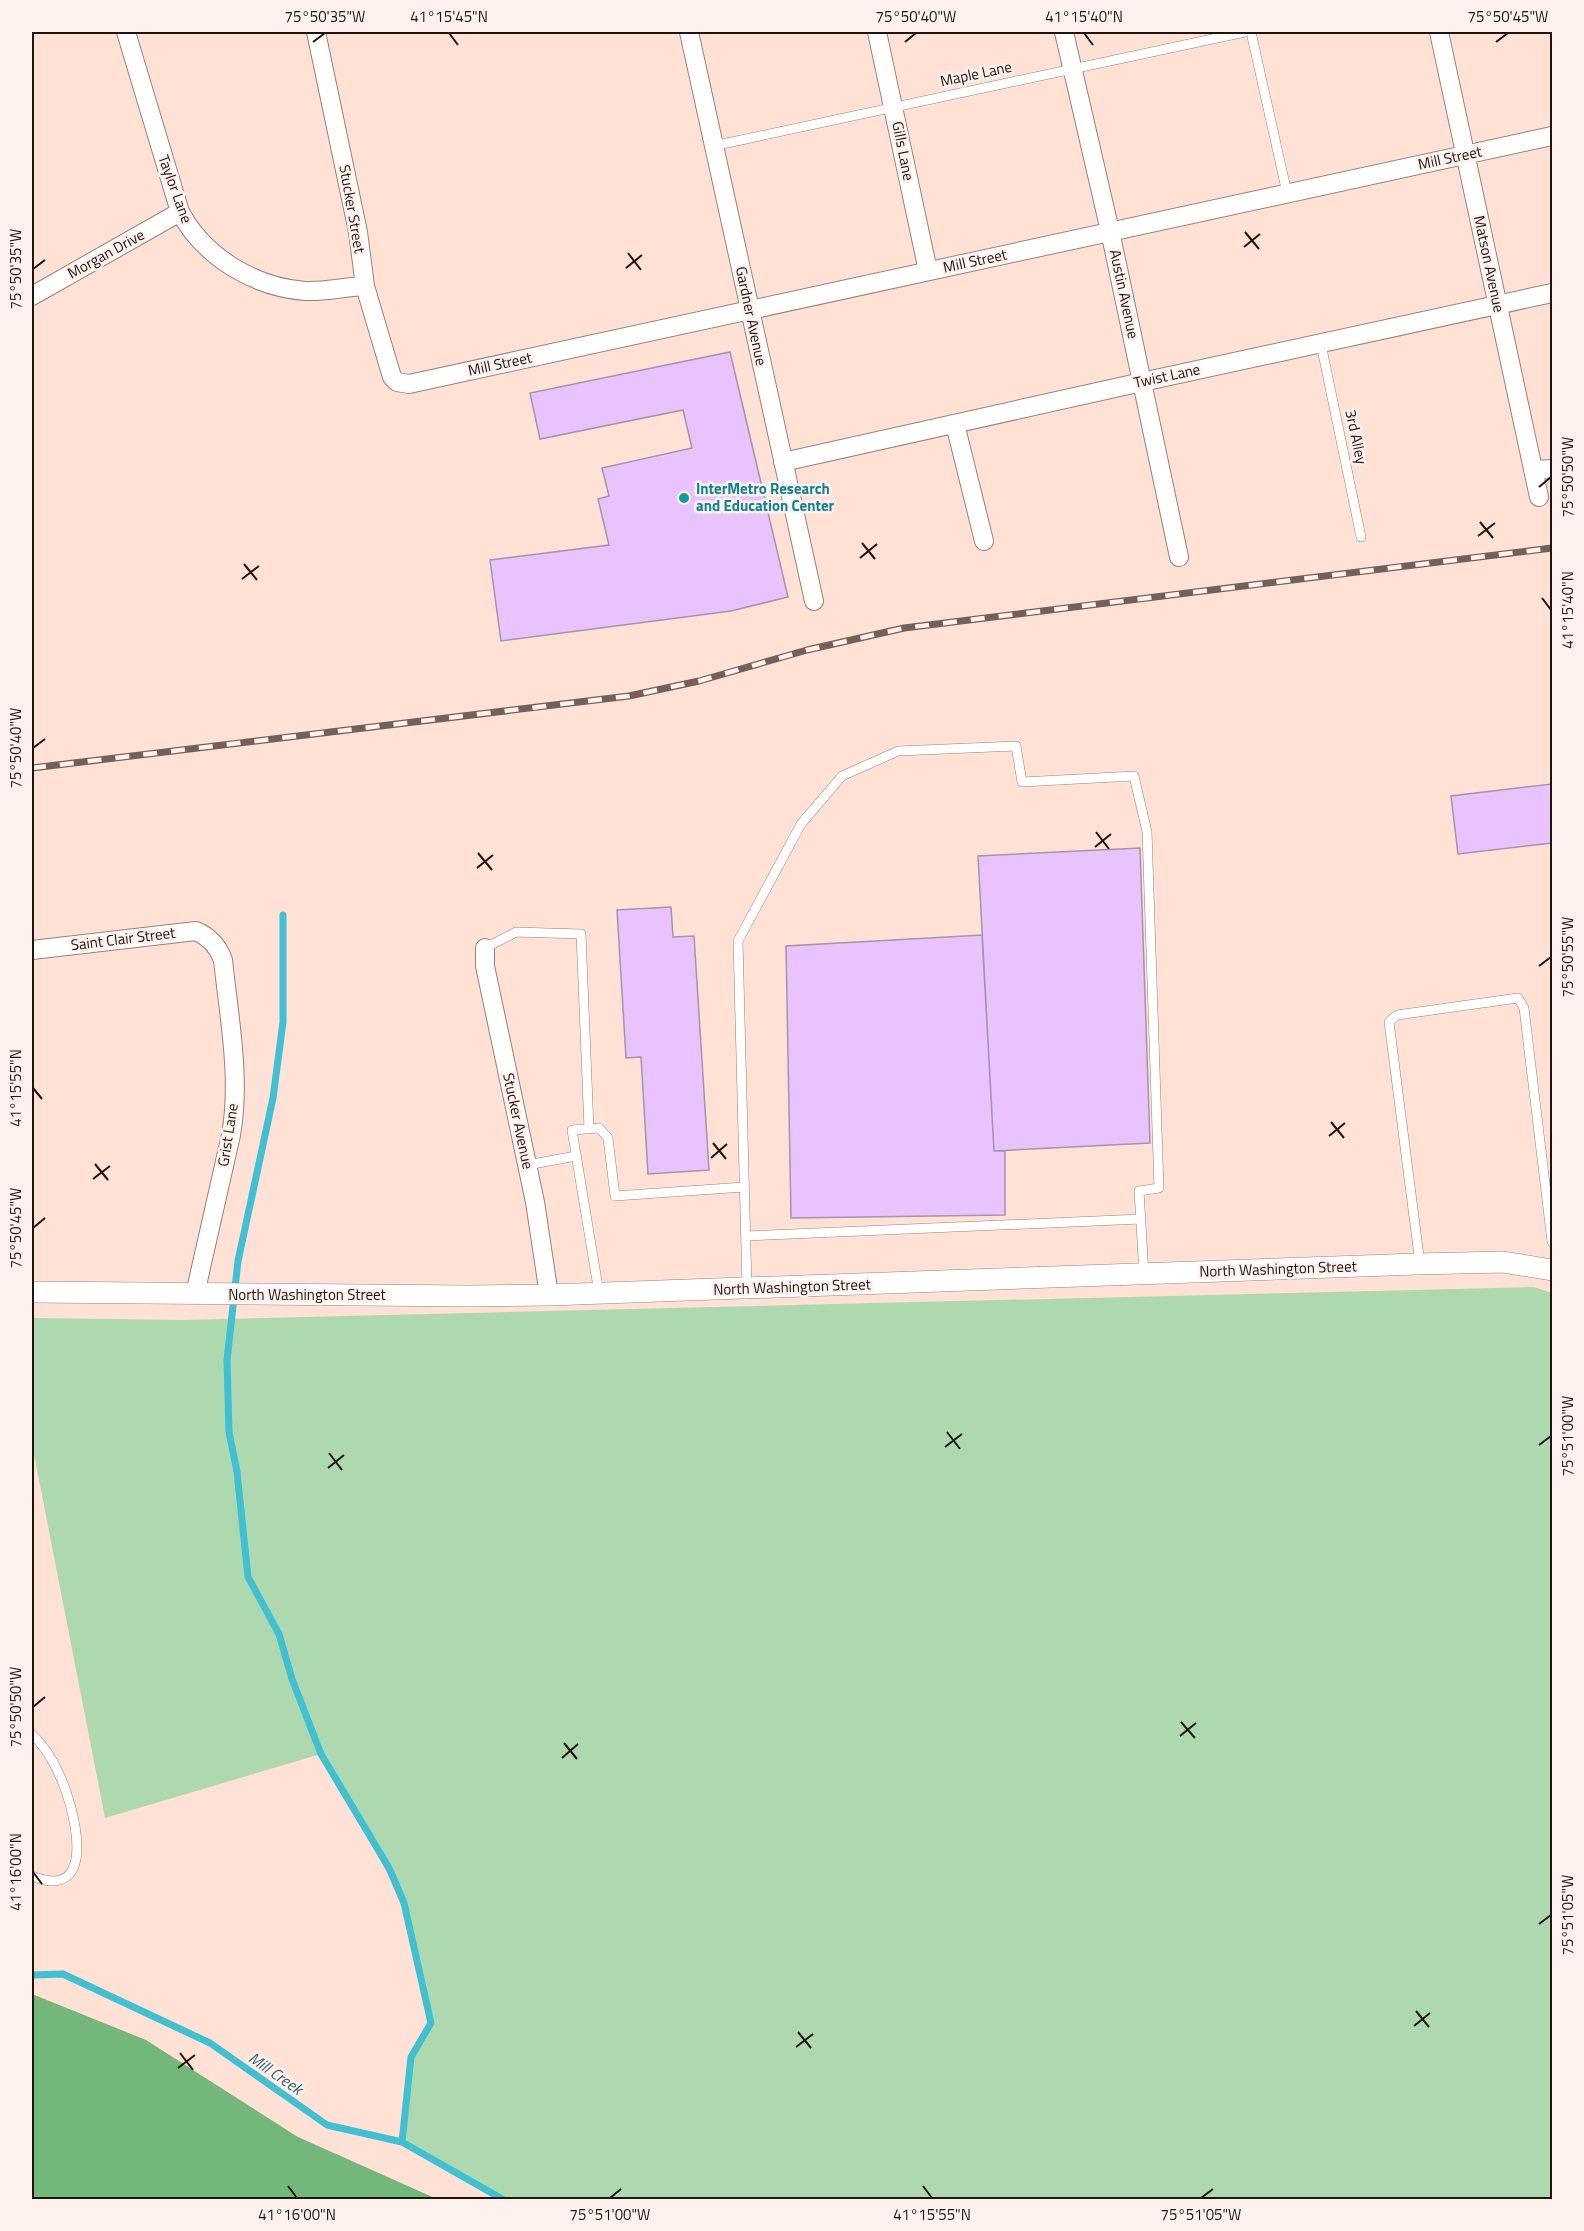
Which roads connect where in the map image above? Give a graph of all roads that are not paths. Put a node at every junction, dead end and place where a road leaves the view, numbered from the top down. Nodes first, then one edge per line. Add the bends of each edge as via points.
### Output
1 (126, 32) edge
2 (316, 32) edge
3 (688, 32) edge
4 (877, 32) edge
5 (1064, 32) edge
6 (1245, 32) edge
7 (1251, 32) edge
8 (1439, 32) edge
9 (1072, 68) junction
10 (894, 107) junction
11 (1552, 136) edge
12 (713, 146) junction
13 (1466, 155) junction
14 (1287, 193) junction
15 (180, 212) junction
16 (1110, 231) junction
17 (928, 271) junction
18 (365, 286) junction
19 (1552, 293) edge
20 (32, 296) edge
21 (1498, 306) junction
22 (749, 311) junction
23 (1321, 344) junction
24 (397, 382) joint
25 (1142, 382) junction
26 (955, 424) junction
27 (783, 462) junction
28 (1552, 468) edge
29 (1533, 470) junction
30 (1539, 497) dead end
31 (1361, 537) dead end
32 (984, 541) dead end
33 (1179, 557) dead end
34 (813, 601) dead end
35 (212, 941) joint
36 (485, 948) joint
37 (32, 950) edge
38 (589, 1129) junction
39 (576, 1156) junction
40 (527, 1165) junction
41 (744, 1187) junction
42 (1141, 1219) junction
43 (746, 1236) junction
44 (1552, 1242) edge
45 (1420, 1264) junction
46 (1552, 1270) edge
47 (1144, 1274) junction
48 (747, 1288) junction
49 (32, 1292) edge
50 (599, 1293) junction
51 (195, 1294) junction
52 (549, 1295) junction
53 (32, 1734) edge
54 (32, 1876) edge

1 - 15 street, Taylor Lane
2 - 18 street, Stucker Street via 358,232
3 - 12 street, Gardner Avenue
4 - 10 street, Gills Lane
5 - 9 street, Austin Avenue
6 - 9 lane, Maple Lane
7 - 14 lane
8 - 13 street, Matson Avenue
9 - 10 lane, Maple Lane
9 - 16 street, Austin Avenue
10 - 12 lane, Maple Lane
10 - 17 street, Gills Lane
11 - 13 street, Mill Street
12 - 22 street, Gardner Avenue
13 - 14 street, Mill Street
13 - 21 street, Matson Avenue
14 - 16 street, Mill Street
15 - 18 street, Taylor Lane via 202,244 242,273 305,291
15 - 20 street, Morgan Drive
16 - 17 street, Mill Street
16 - 25 street, Austin Avenue
17 - 22 street, Mill Street
18 - 24 street, Stucker Street via 392,377
19 - 21 street, Twist Lane
21 - 23 street, Twist Lane
21 - 29 street, Matson Avenue
22 - 24 street, Mill Street via 409,384
22 - 27 street, Gardner Avenue
23 - 25 street, Twist Lane
23 - 31 lane, 3rd Alley
25 - 26 street, Twist Lane
25 - 33 street, Austin Avenue
26 - 27 street, Twist Lane
26 - 32 street
27 - 34 street, Gardner Avenue
28 - 29 street
29 - 30 street, Matson Avenue
35 - 37 street, Saint Clair Street via 196,931
35 - 51 street, Grist Lane via 223,960 235,1109
36 - 38 lane via 516,932 581,934
36 - 40 street, Stucker Avenue via 485,966
38 - 39 lane via 572,1130
38 - 41 lane via 599,1128 608,1138 615,1196
39 - 40 lane
39 - 50 lane
40 - 52 street, Stucker Avenue
41 - 42 lane via 738,941 801,824 842,776 898,751 1016,746 1022,782 1134,776 1147,832 1160,1188 1139,1191
41 - 43 lane
42 - 43 lane
42 - 47 lane
43 - 48 lane
44 - 45 lane via 1524,1008 1518,998 1397,1015 1389,1022
45 - 46 street, North Washington Street via 1503,1262
45 - 47 street, North Washington Street
47 - 48 street, North Washington Street
48 - 50 street, North Washington Street
49 - 51 street, North Washington Street
50 - 52 street, North Washington Street
51 - 52 street, North Washington Street
53 - 54 lane via 58,1772 68,1796 76,1853 73,1869 64,1880

